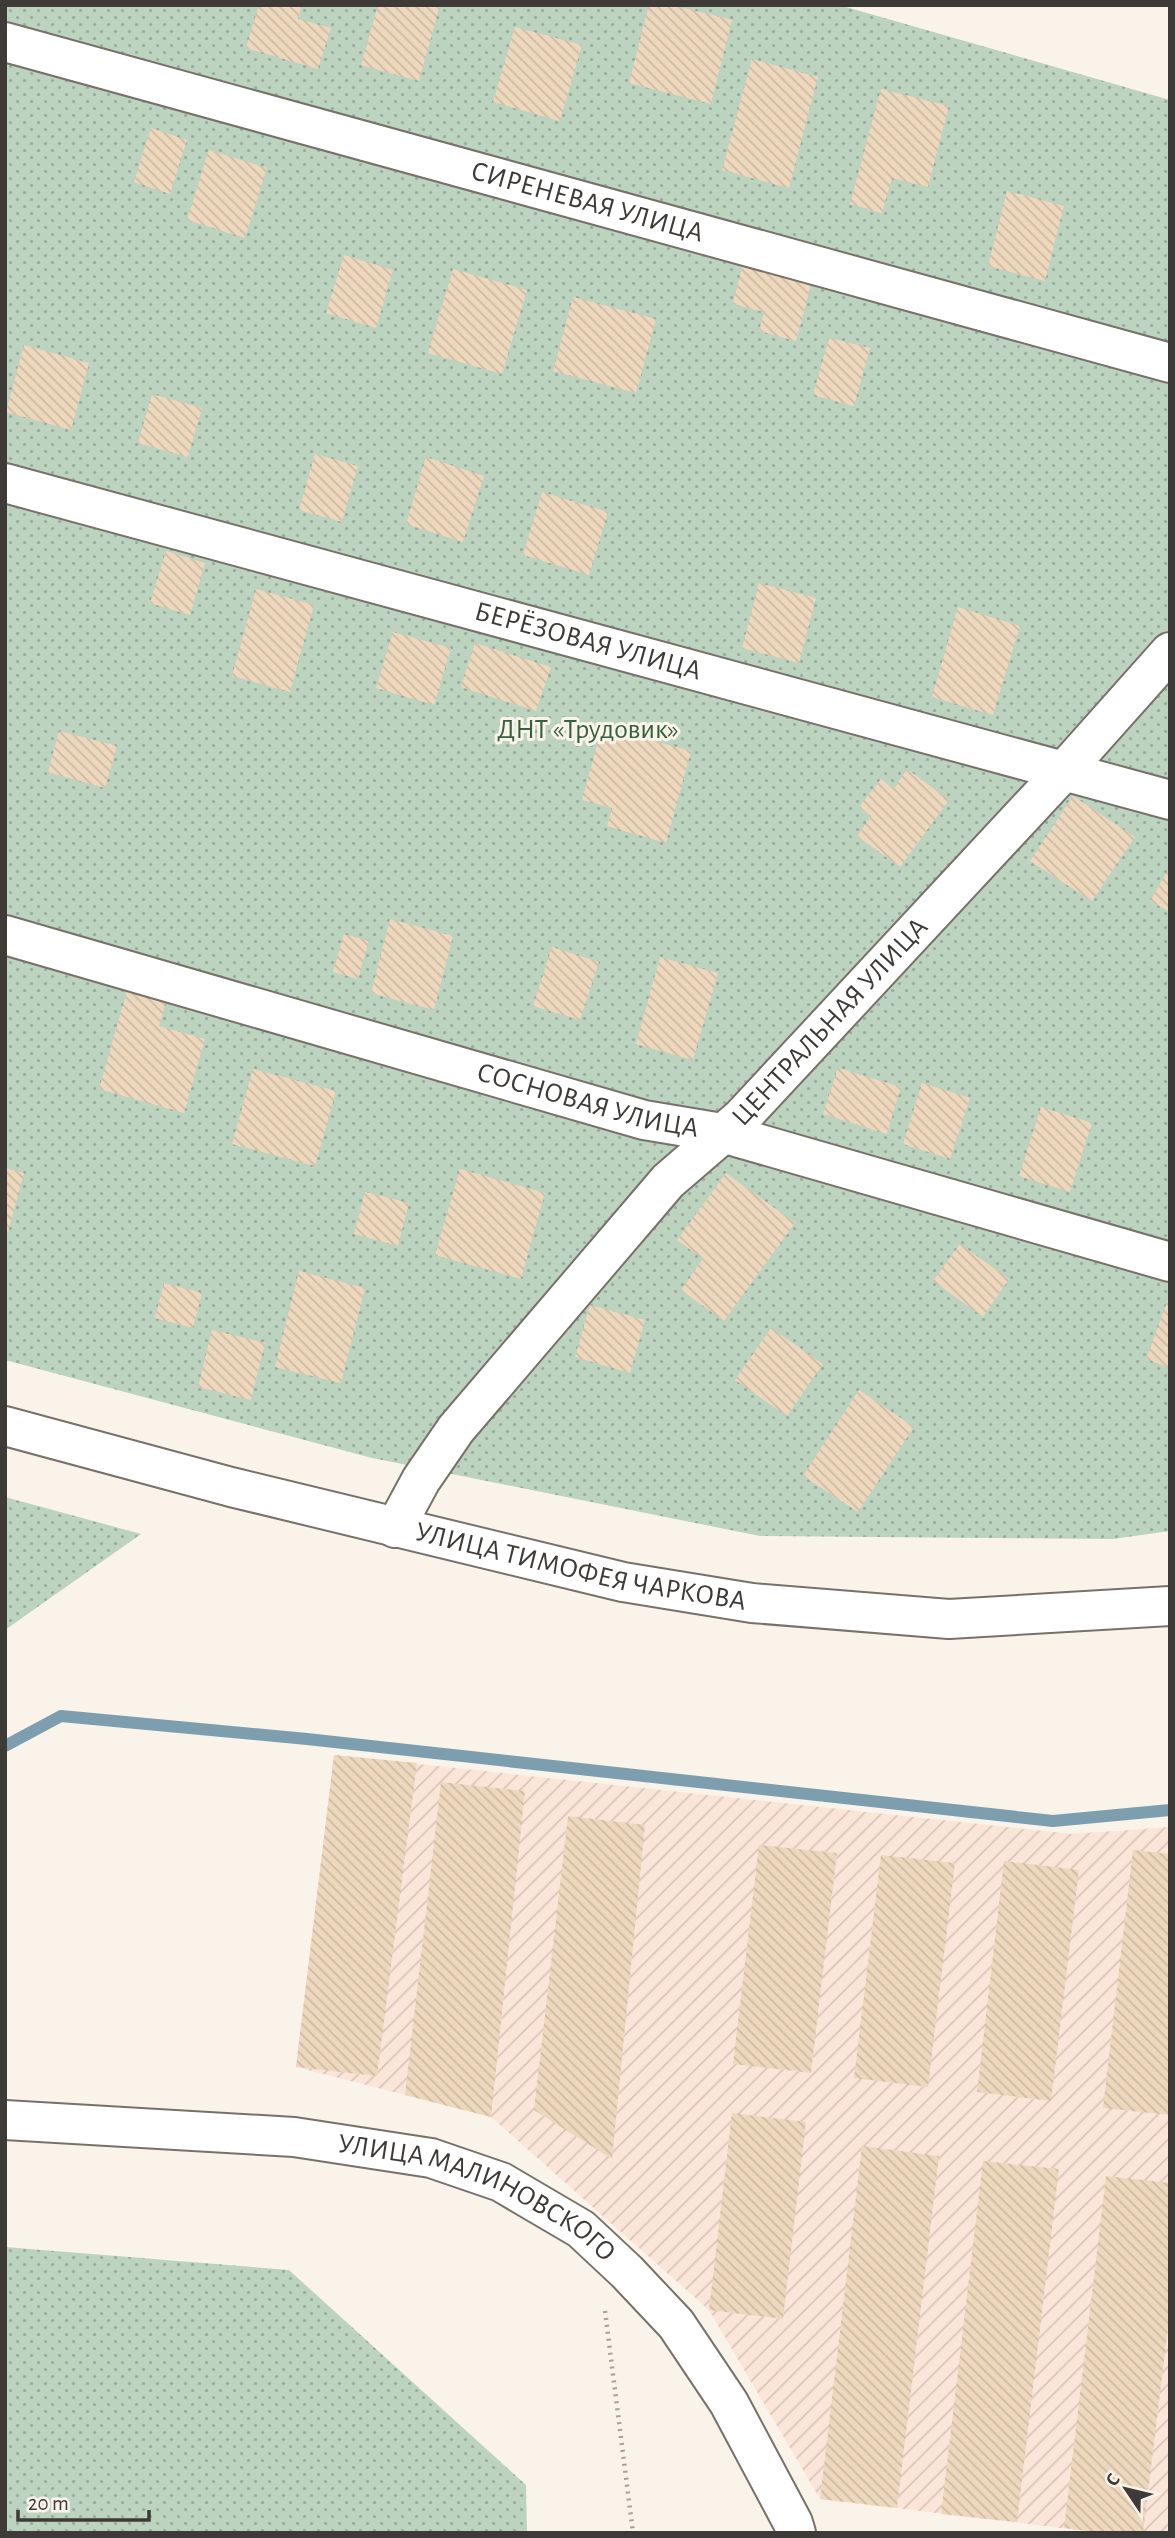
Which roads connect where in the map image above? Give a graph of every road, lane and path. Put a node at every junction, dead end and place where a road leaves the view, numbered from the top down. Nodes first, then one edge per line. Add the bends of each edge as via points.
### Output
1 (5, 42) edge
2 (1170, 363) edge
3 (5, 483) edge
4 (1170, 652) edge
5 (1064, 771) junction
6 (1170, 800) edge
7 (5, 935) edge
8 (722, 1133) junction
9 (1170, 1262) edge
10 (5, 1426) edge
11 (395, 1528) junction
12 (1170, 1606) edge
13 (5, 2120) edge
14 (627, 2272) junction
15 (633, 2533) edge
16 (796, 2533) edge

1 - 2 street, СИРЕНЕВАЯ УЛИЦА
3 - 5 street, БЕРЁЗОВАЯ УЛИЦА
4 - 5 street, ЦЕНТРАЛЬНАЯ УЛИЦА
5 - 6 street, БЕРЁЗОВАЯ УЛИЦА
5 - 8 street, ЦЕНТРАЛЬНАЯ УЛИЦА via 741,1118
7 - 8 street, СОСНОВАЯ УЛИЦА via 645,1120
8 - 9 street, СОСНОВАЯ УЛИЦА
8 - 11 street, ЦЕНТРАЛЬНАЯ УЛИЦА via 668,1181 456,1429
10 - 11 street, УЛИЦА ТИМОФЕЯ ЧАРКОВА
11 - 12 street, УЛИЦА ТИМОФЕЯ ЧАРКОВА via 623,1582 752,1603 949,1619
13 - 14 street, УЛИЦА МАЛИНОВСКОГО via 295,2137 430,2158 501,2182 581,2229
14 - 15 path via 604,2303
14 - 16 street, УЛИЦА МАЛИНОВСКОГО via 676,2324 729,2403

